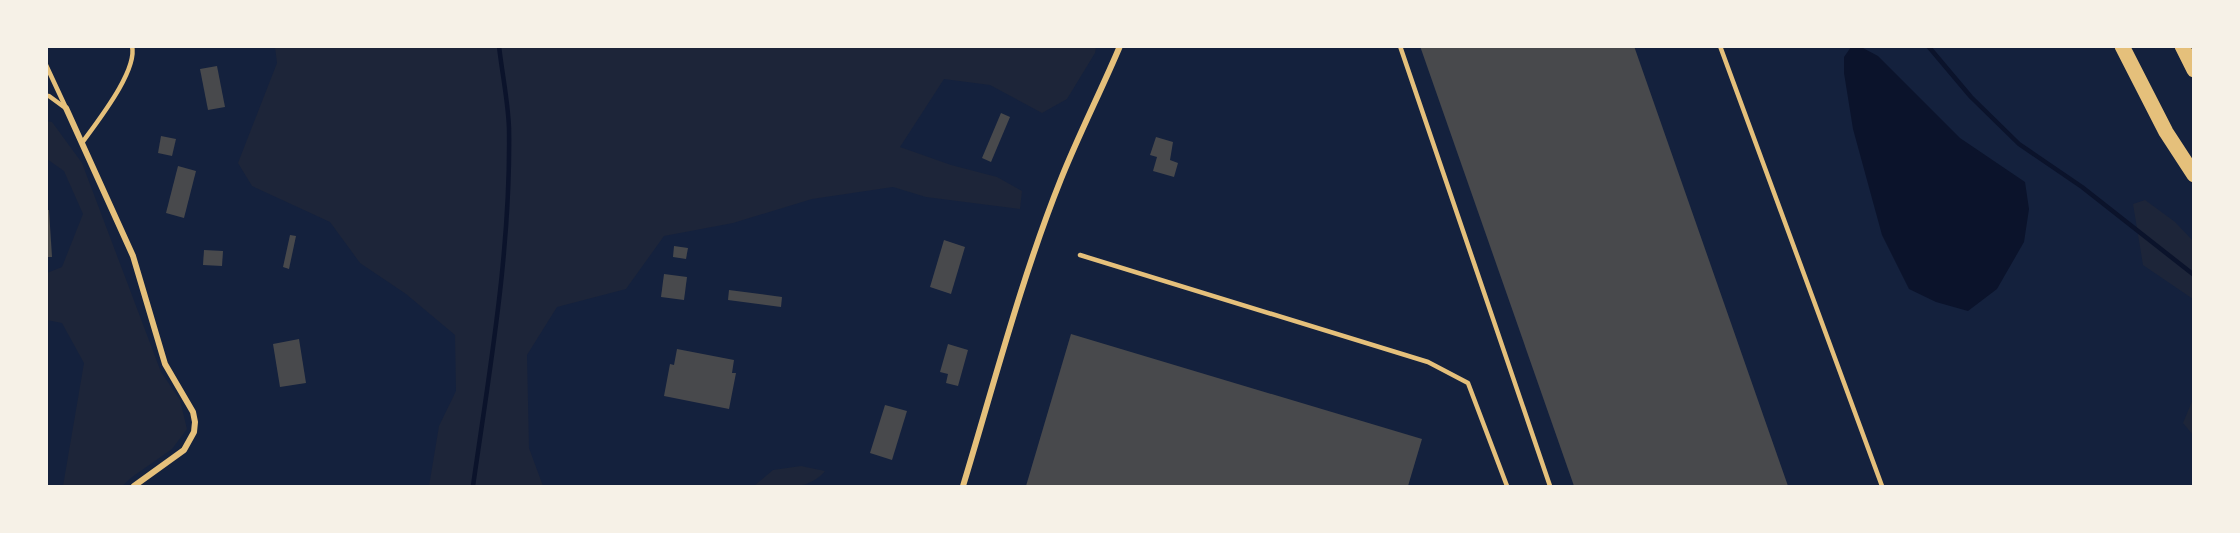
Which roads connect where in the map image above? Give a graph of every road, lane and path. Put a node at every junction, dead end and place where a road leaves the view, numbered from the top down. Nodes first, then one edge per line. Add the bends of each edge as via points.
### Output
1 (132, 46) edge
2 (1120, 46) edge
3 (1400, 46) edge
4 (1720, 46) edge
5 (2122, 46) edge
6 (2182, 46) edge
7 (46, 65) edge
8 (2193, 70) edge
9 (46, 96) edge
10 (66, 108) junction
11 (82, 143) junction
12 (2193, 175) edge
13 (1080, 255) dead end
14 (134, 486) edge
15 (963, 486) edge
16 (1507, 486) edge
17 (1550, 486) edge
18 (1882, 486) edge

1 - 11 lane via 132,63
2 - 15 street via 1043,226
3 - 17 lane
4 - 18 lane
5 - 12 main road
6 - 8 main road
7 - 10 lane
9 - 10 lane
10 - 11 street
11 - 14 street via 133,256 165,364 195,422 184,450
13 - 16 lane via 1428,362 1468,383

